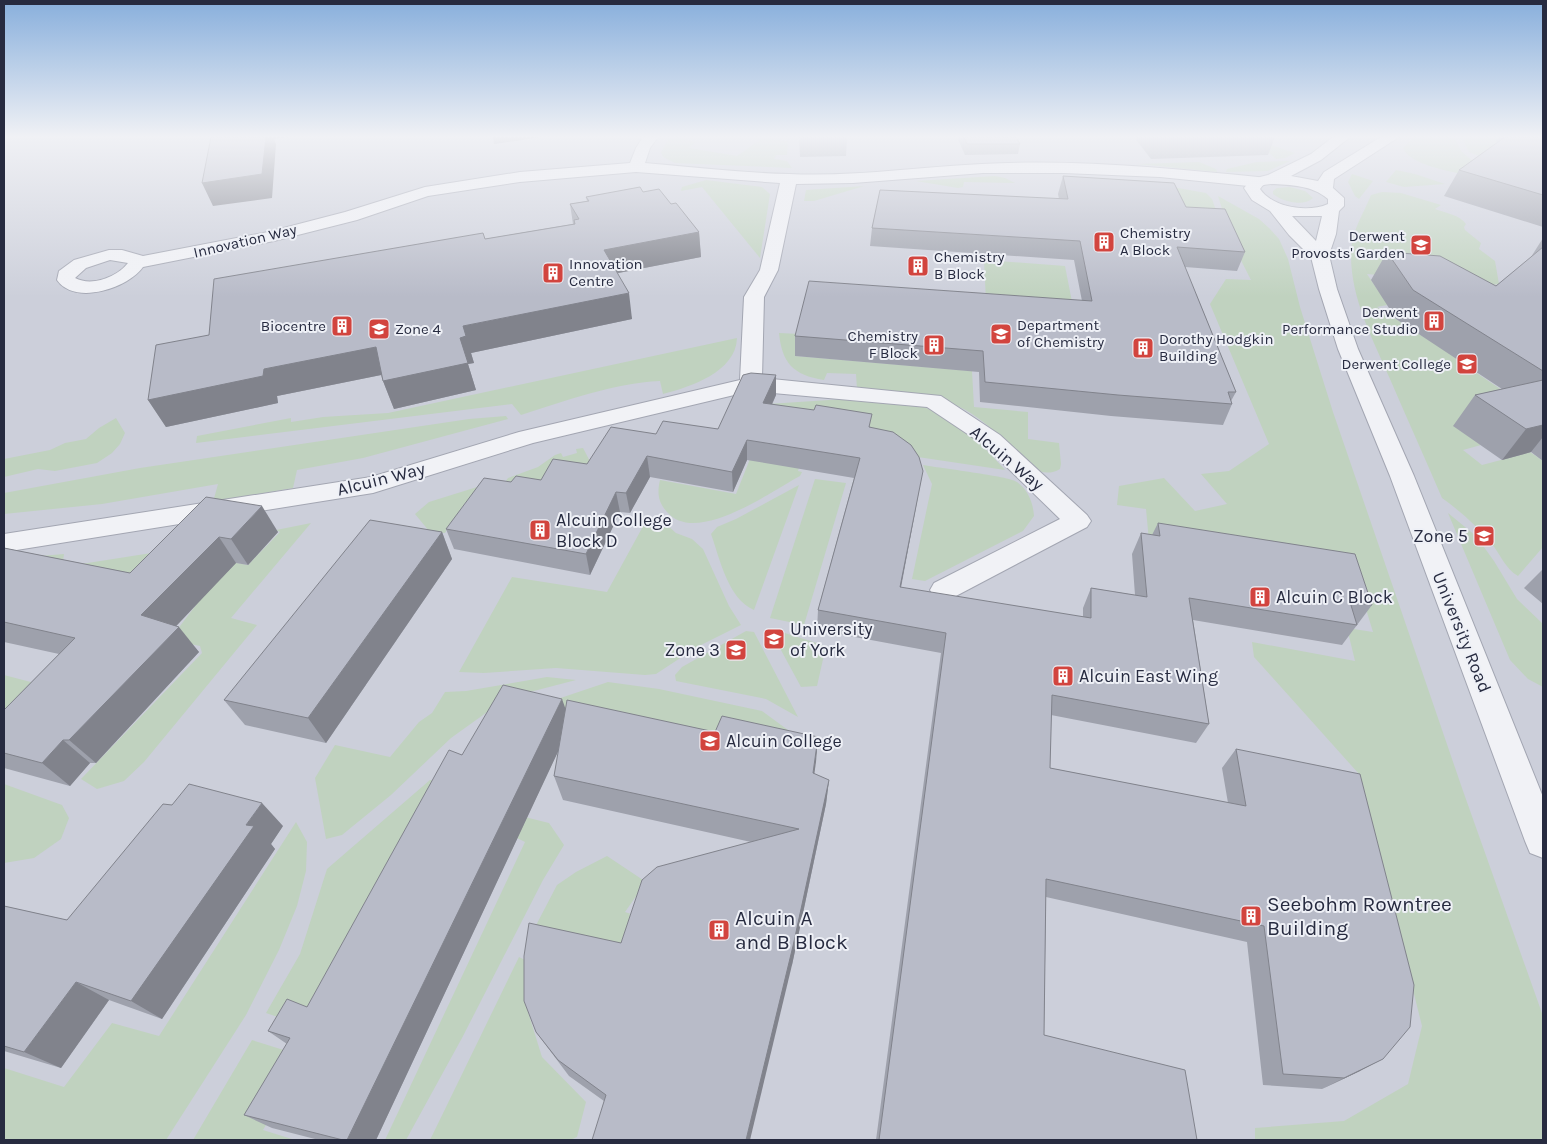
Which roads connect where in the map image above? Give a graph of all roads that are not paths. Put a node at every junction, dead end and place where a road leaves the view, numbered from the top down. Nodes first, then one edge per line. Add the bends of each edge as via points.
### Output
1 (435, 190) edge
2 (786, 190) edge
3 (1264, 190) edge
4 (1325, 190) edge
5 (1276, 207) junction
6 (1332, 210) junction
7 (1320, 255) junction
8 (137, 264) dead end
9 (751, 384) junction
10 (4, 543) edge
11 (944, 590) dead end
12 (1543, 841) edge

1 - 8 street, Innovation Way via 268,237
2 - 9 street via 769,270 754,297
3 - 5 street
4 - 6 street via 1338,202
5 - 6 street via 1297,212
5 - 7 street
6 - 7 street
7 - 12 street, University Road via 1348,349 1402,476
9 - 10 street, Alcuin Way via 527,437 373,485
9 - 11 street, Alcuin Way via 933,401 992,440 1078,521

